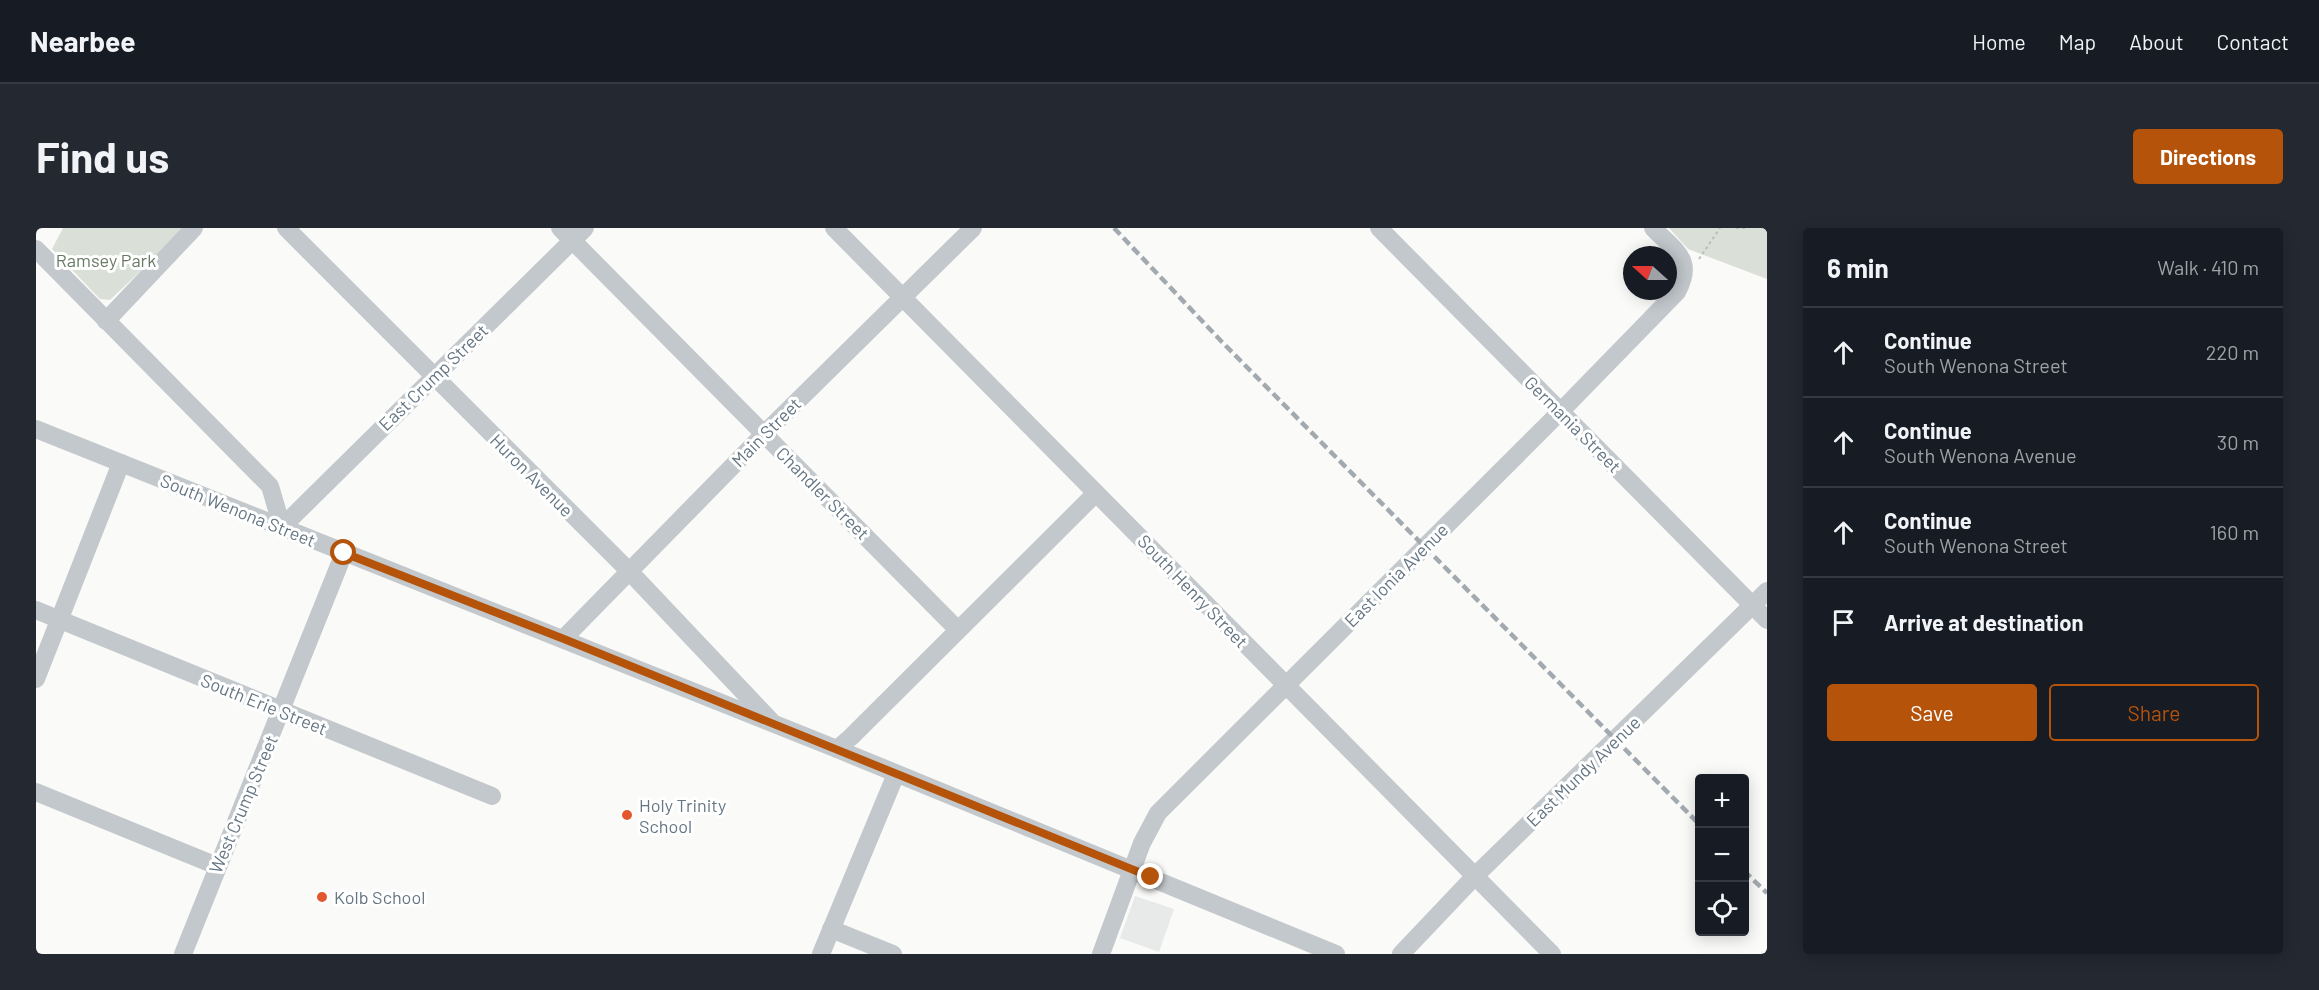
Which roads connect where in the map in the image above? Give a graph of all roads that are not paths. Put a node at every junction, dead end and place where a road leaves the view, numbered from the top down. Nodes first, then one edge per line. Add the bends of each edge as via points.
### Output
1 (194, 228) edge
2 (286, 228) edge
3 (834, 228) edge
4 (973, 228) edge
5 (1380, 228) edge
6 (1653, 228) edge
7 (572, 232) edge
8 (36, 249) edge
9 (902, 296) junction
10 (106, 321) junction
11 (433, 377) junction
12 (1561, 411) junction
13 (36, 429) edge
14 (765, 434) junction
15 (121, 463) junction
16 (1096, 493) junction
17 (282, 527) junction
18 (344, 553) junction
19 (629, 571) junction
20 (1767, 591) edge
21 (1753, 606) junction
22 (36, 610) edge
23 (60, 620) junction
24 (1767, 620) edge
25 (958, 630) junction
26 (564, 639) junction
27 (36, 679) edge
28 (1285, 686) junction
29 (282, 712) junction
30 (775, 725) junction
31 (837, 749) junction
32 (896, 774) junction
33 (36, 792) edge
34 (492, 796) dead end
35 (217, 866) junction
36 (1134, 870) junction
37 (1476, 875) junction
38 (831, 928) junction
39 (183, 954) edge
40 (821, 954) edge
41 (893, 954) edge
42 (1101, 954) edge
43 (1336, 954) edge
44 (1401, 954) edge
45 (1552, 954) edge

1 - 10 street
2 - 11 street, Huron Avenue
3 - 9 street, South Henry Street
4 - 9 street, Main Street
5 - 12 street, Germania Street
6 - 12 street, East Ionia Avenue via 1683,260 1686,271 1677,292
7 - 11 street, East Crump Street
7 - 14 street, Chandler Street
8 - 10 street
9 - 14 street, Main Street
9 - 16 street, South Henry Street
10 - 17 street via 270,486
11 - 17 street, East Crump Street
11 - 19 street, Huron Avenue
12 - 21 street, Germania Street
12 - 28 street, East Ionia Avenue
13 - 15 street, South Wenona Street
14 - 19 street, Main Street
14 - 25 street, Chandler Street
15 - 17 street, South Wenona Street
15 - 23 street
16 - 25 street
16 - 28 street, South Henry Street
17 - 18 street, South Wenona Street
18 - 26 street, South Wenona Street
18 - 29 street, West Crump Street
19 - 26 street, Main Street
19 - 30 street, Huron Avenue
20 - 21 street, East Mundy Avenue
21 - 24 street, Germania Street
21 - 37 street, East Mundy Avenue
22 - 23 street, South Erie Street
23 - 27 street
23 - 29 street, South Erie Street
25 - 31 street
26 - 30 street, South Wenona Street
28 - 36 street, East Ionia Avenue via 1158,813 1142,843
28 - 37 street, South Henry Street
29 - 34 street, South Erie Street
29 - 35 street, West Crump Street
30 - 31 street, South Wenona Street
31 - 32 street
32 - 36 street
32 - 38 street
33 - 35 street
35 - 39 street, West Crump Street
36 - 42 street, East Ionia Avenue
36 - 43 street
37 - 44 street, East Mundy Avenue
37 - 45 street, South Henry Street
38 - 40 street
38 - 41 street

